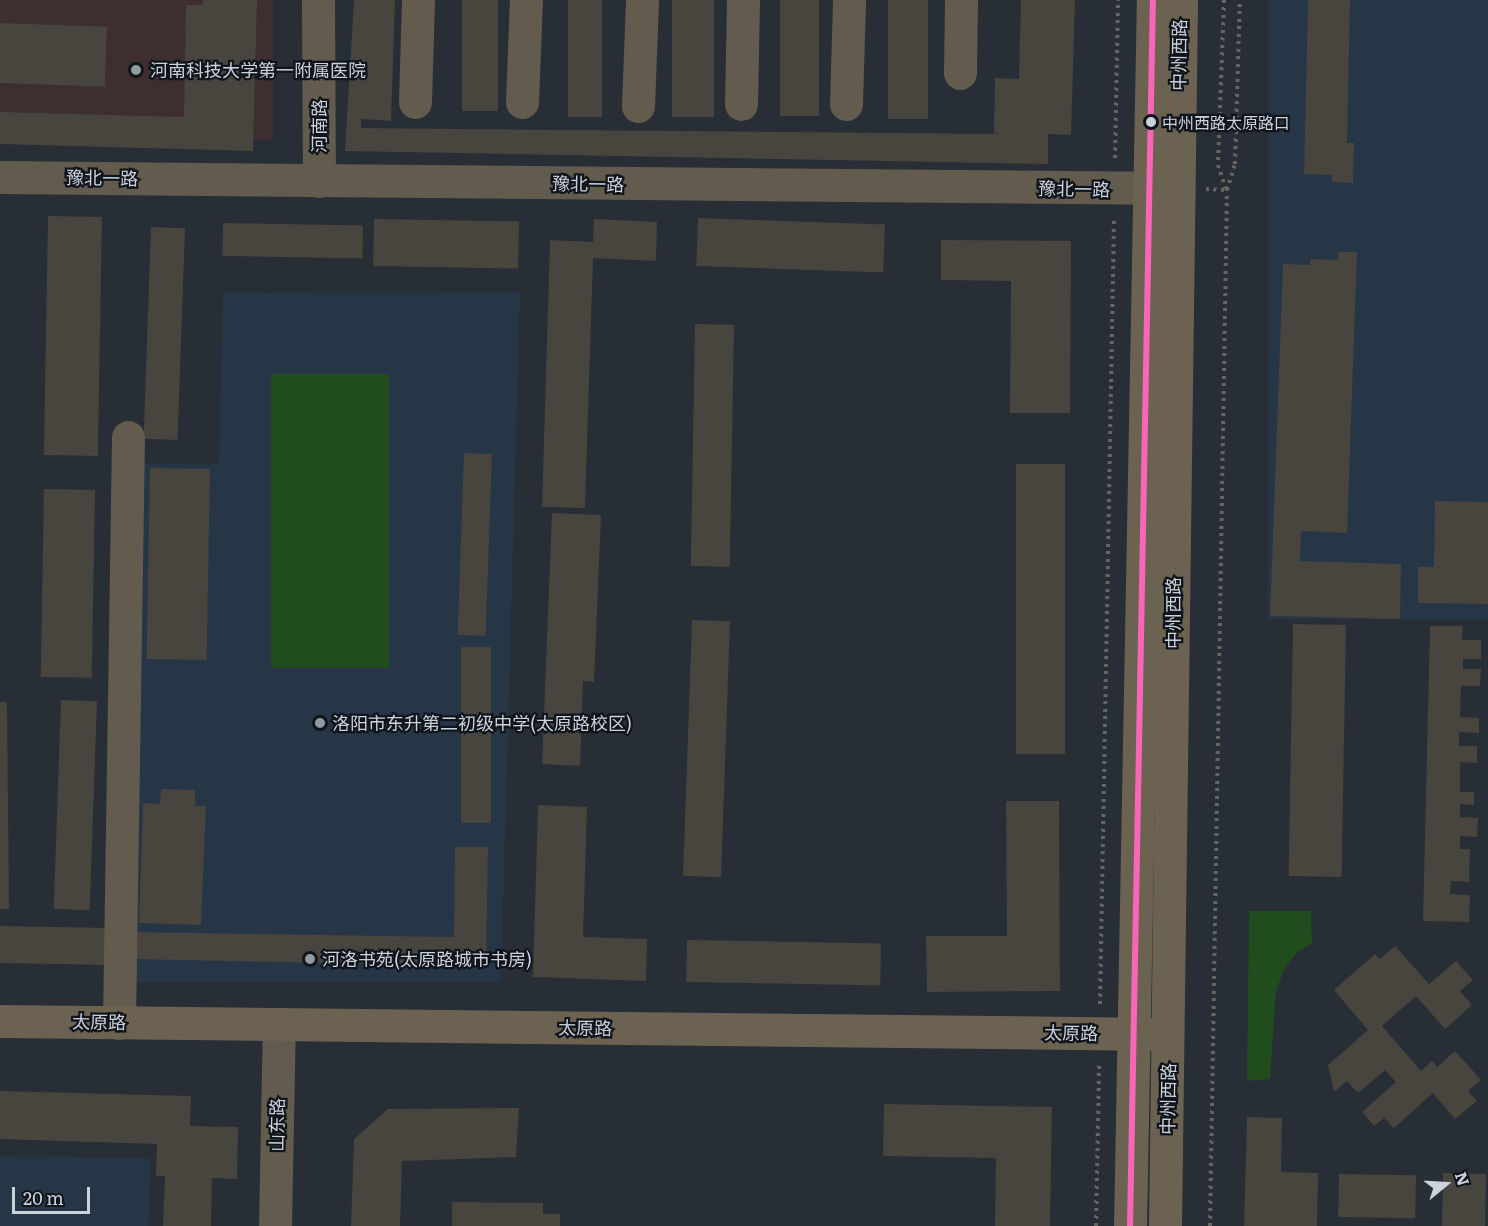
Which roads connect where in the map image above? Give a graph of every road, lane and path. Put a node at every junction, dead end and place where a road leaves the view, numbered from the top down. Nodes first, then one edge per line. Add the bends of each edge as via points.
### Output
1 (318, 0) edge
2 (418, 0) edge
3 (526, 0) edge
4 (642, 0) edge
5 (742, 0) edge
6 (849, 0) edge
7 (961, 0) edge
8 (1118, 0) edge
9 (1153, 0) edge
10 (1181, 0) edge
11 (1224, 0) edge
12 (1239, 0) edge
13 (960, 73) dead end
14 (415, 102) dead end
15 (522, 102) dead end
16 (741, 104) dead end
17 (846, 104) dead end
18 (638, 105) dead end
19 (0, 177) edge
20 (319, 181) junction
21 (1162, 189) junction
22 (1115, 190) junction
23 (1227, 190) junction
24 (128, 437) dead end
25 (0, 1021) edge
26 (119, 1023) junction
27 (279, 1024) junction
28 (1099, 1033) junction
29 (1134, 1034) junction
30 (1169, 1034) junction
31 (275, 1226) edge
32 (1096, 1226) edge
33 (1130, 1226) edge
34 (1165, 1226) edge
35 (1210, 1226) edge

1 - 20 street, 河南路
2 - 14 street
3 - 15 street
4 - 18 street
5 - 16 street
6 - 17 street
7 - 13 street
8 - 22 path
9 - 21 main road, 中州西路
10 - 21 main road, 中州西路
11 - 23 path via 1218,165
12 - 23 path via 1235,164
19 - 20 street, 豫北一路
20 - 22 street, 豫北一路
21 - 22 street, 豫北一路
21 - 29 main road, 中州西路
21 - 30 main road, 中州西路
22 - 28 path
23 - 35 path
24 - 26 street
25 - 26 main road, 太原路
26 - 27 main road, 太原路
27 - 28 main road, 太原路
27 - 31 street, 山东路
28 - 29 main road, 太原路
28 - 32 path
29 - 30 main road, 太原路
29 - 33 main road, 中州西路
30 - 34 main road, 中州西路

